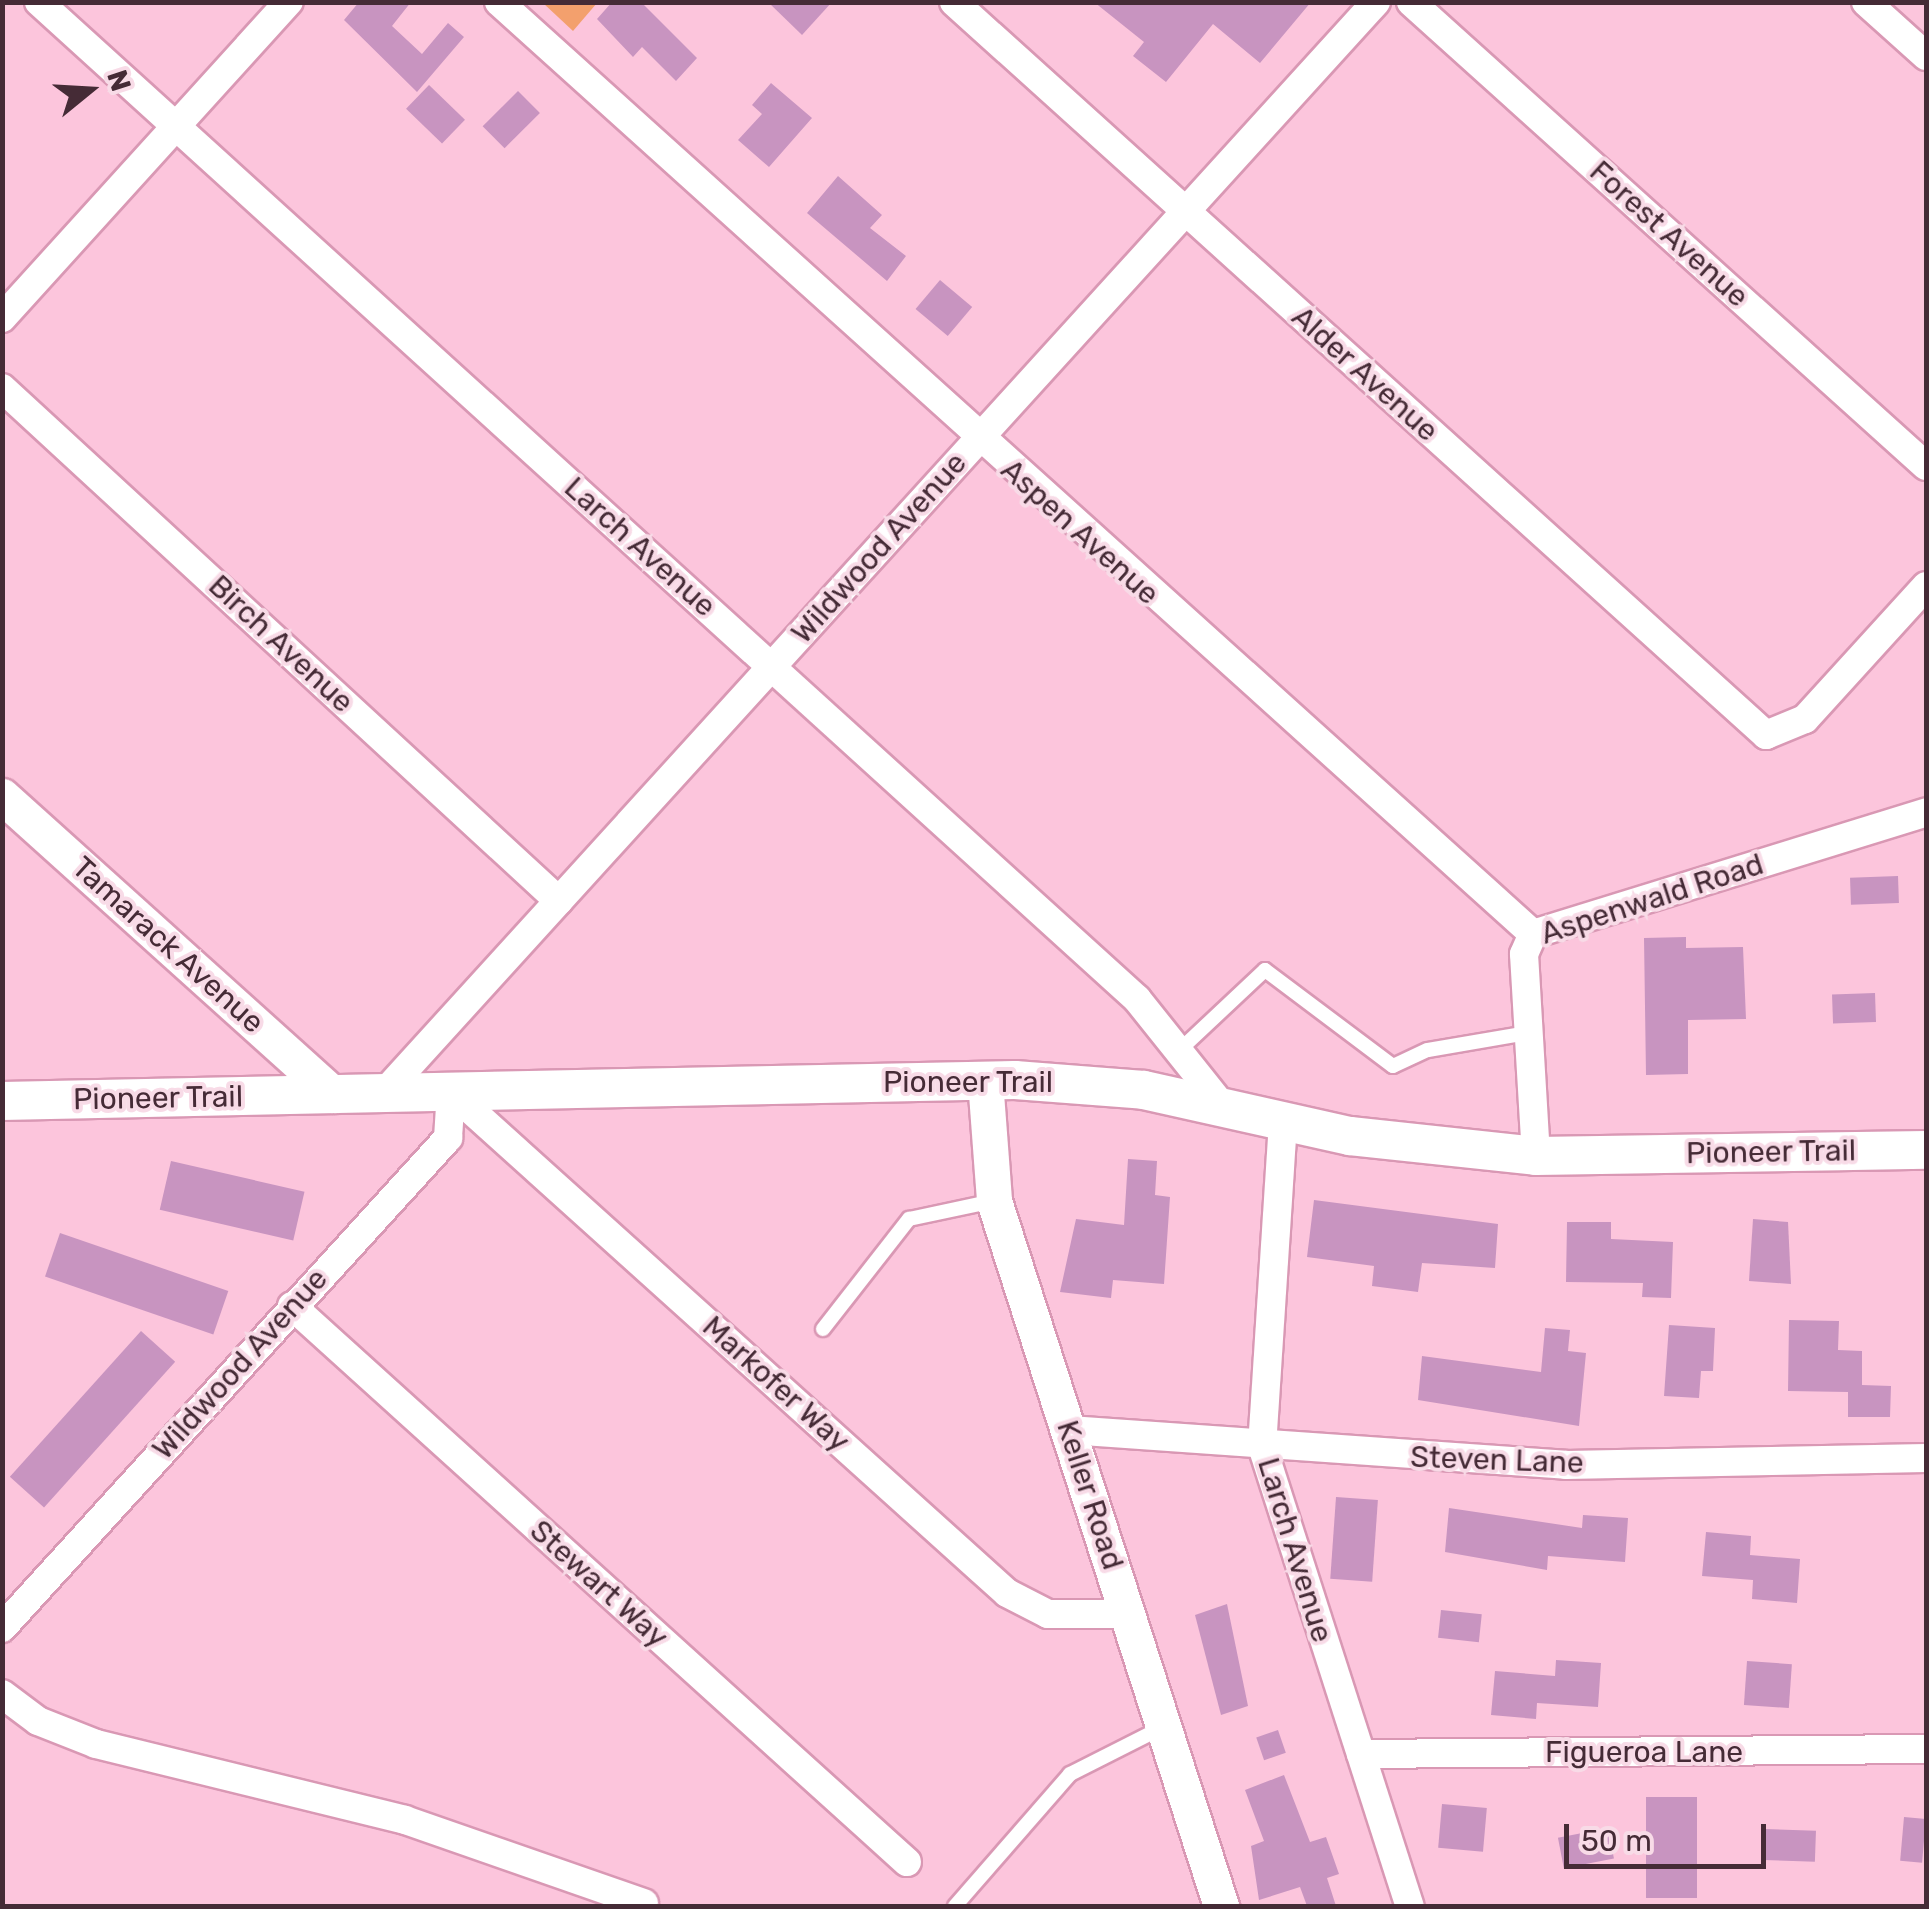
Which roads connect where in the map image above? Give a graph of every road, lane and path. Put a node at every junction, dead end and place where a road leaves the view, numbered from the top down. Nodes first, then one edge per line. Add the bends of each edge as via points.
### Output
1 (39, 2) edge
2 (290, 2) edge
3 (499, 2) edge
4 (954, 2) edge
5 (1376, 2) edge
6 (1411, 2) edge
7 (1866, 2) edge
8 (1926, 56) edge
9 (176, 127) junction
10 (1186, 211) junction
11 (2, 318) edge
12 (2, 388) edge
13 (978, 440) junction
14 (1926, 466) edge
15 (1926, 586) edge
16 (772, 667) junction
17 (2, 796) edge
18 (1926, 812) edge
19 (559, 900) junction
20 (1534, 934) junction
21 (1528, 1033) junction
22 (1184, 1046) junction
23 (985, 1080) junction
24 (451, 1092) junction
25 (383, 1094) junction
26 (334, 1095) junction
27 (2, 1101) edge
28 (1224, 1108) junction
29 (1283, 1122) junction
30 (1926, 1150) edge
31 (1536, 1156) junction
32 (994, 1201) junction
33 (292, 1306) junction
34 (823, 1329) dead end
35 (1069, 1430) junction
36 (1262, 1446) junction
37 (1926, 1458) edge
38 (1128, 1614) junction
39 (2, 1628) edge
40 (2, 1694) edge
41 (1164, 1727) junction
42 (1926, 1749) edge
43 (1361, 1754) junction
44 (907, 1862) dead end
45 (644, 1903) dead end
46 (955, 1906) edge
47 (1221, 1906) edge
48 (1410, 1906) edge

1 - 9 street, Larch Avenue
2 - 9 street
3 - 13 street, Aspen Avenue
4 - 10 street, Alder Avenue
5 - 10 street, Wildwood Avenue
6 - 14 street, Forest Avenue
7 - 8 street
9 - 11 street
9 - 16 street, Larch Avenue
10 - 13 street, Wildwood Avenue
10 - 15 street, Alder Avenue via 1753,727 1780,734 1805,720
12 - 19 street, Birch Avenue
13 - 16 street, Wildwood Avenue
13 - 20 street, Aspen Avenue
16 - 19 street, Wildwood Avenue
16 - 22 street, Larch Avenue
17 - 26 street, Tamarack Avenue
18 - 20 street, Aspenwald Road
19 - 25 street, Wildwood Avenue
20 - 21 street, Aspenwald Road via 1524,954
21 - 22 lane via 1428,1050 1393,1066 1265,970
21 - 31 street, Aspenwald Road
22 - 28 street, Larch Avenue
23 - 24 main road, Pioneer Trail
23 - 28 main road, Pioneer Trail via 1144,1090
23 - 32 street, Keller Road
24 - 25 main road, Pioneer Trail
24 - 33 street, Wildwood Avenue via 448,1138
24 - 38 street, Markofer Way via 1007,1593 1048,1614
25 - 26 main road, Pioneer Trail
26 - 27 main road, Pioneer Trail
28 - 29 main road, Pioneer Trail
29 - 31 main road, Pioneer Trail
29 - 36 street, Larch Avenue
30 - 31 main road, Pioneer Trail
32 - 34 lane via 909,1219
32 - 35 street, Keller Road
33 - 39 street, Wildwood Avenue
33 - 44 street, Stewart Way
35 - 36 street, Steven Lane
35 - 38 street, Keller Road
36 - 37 street, Steven Lane via 1566,1465
36 - 43 street, Larch Avenue
38 - 41 street, Keller Road
40 - 45 street via 38,1721 96,1744 405,1820
41 - 46 lane via 1070,1774
41 - 47 street, Keller Road
42 - 43 street, Figueroa Lane
43 - 48 street, Larch Avenue

